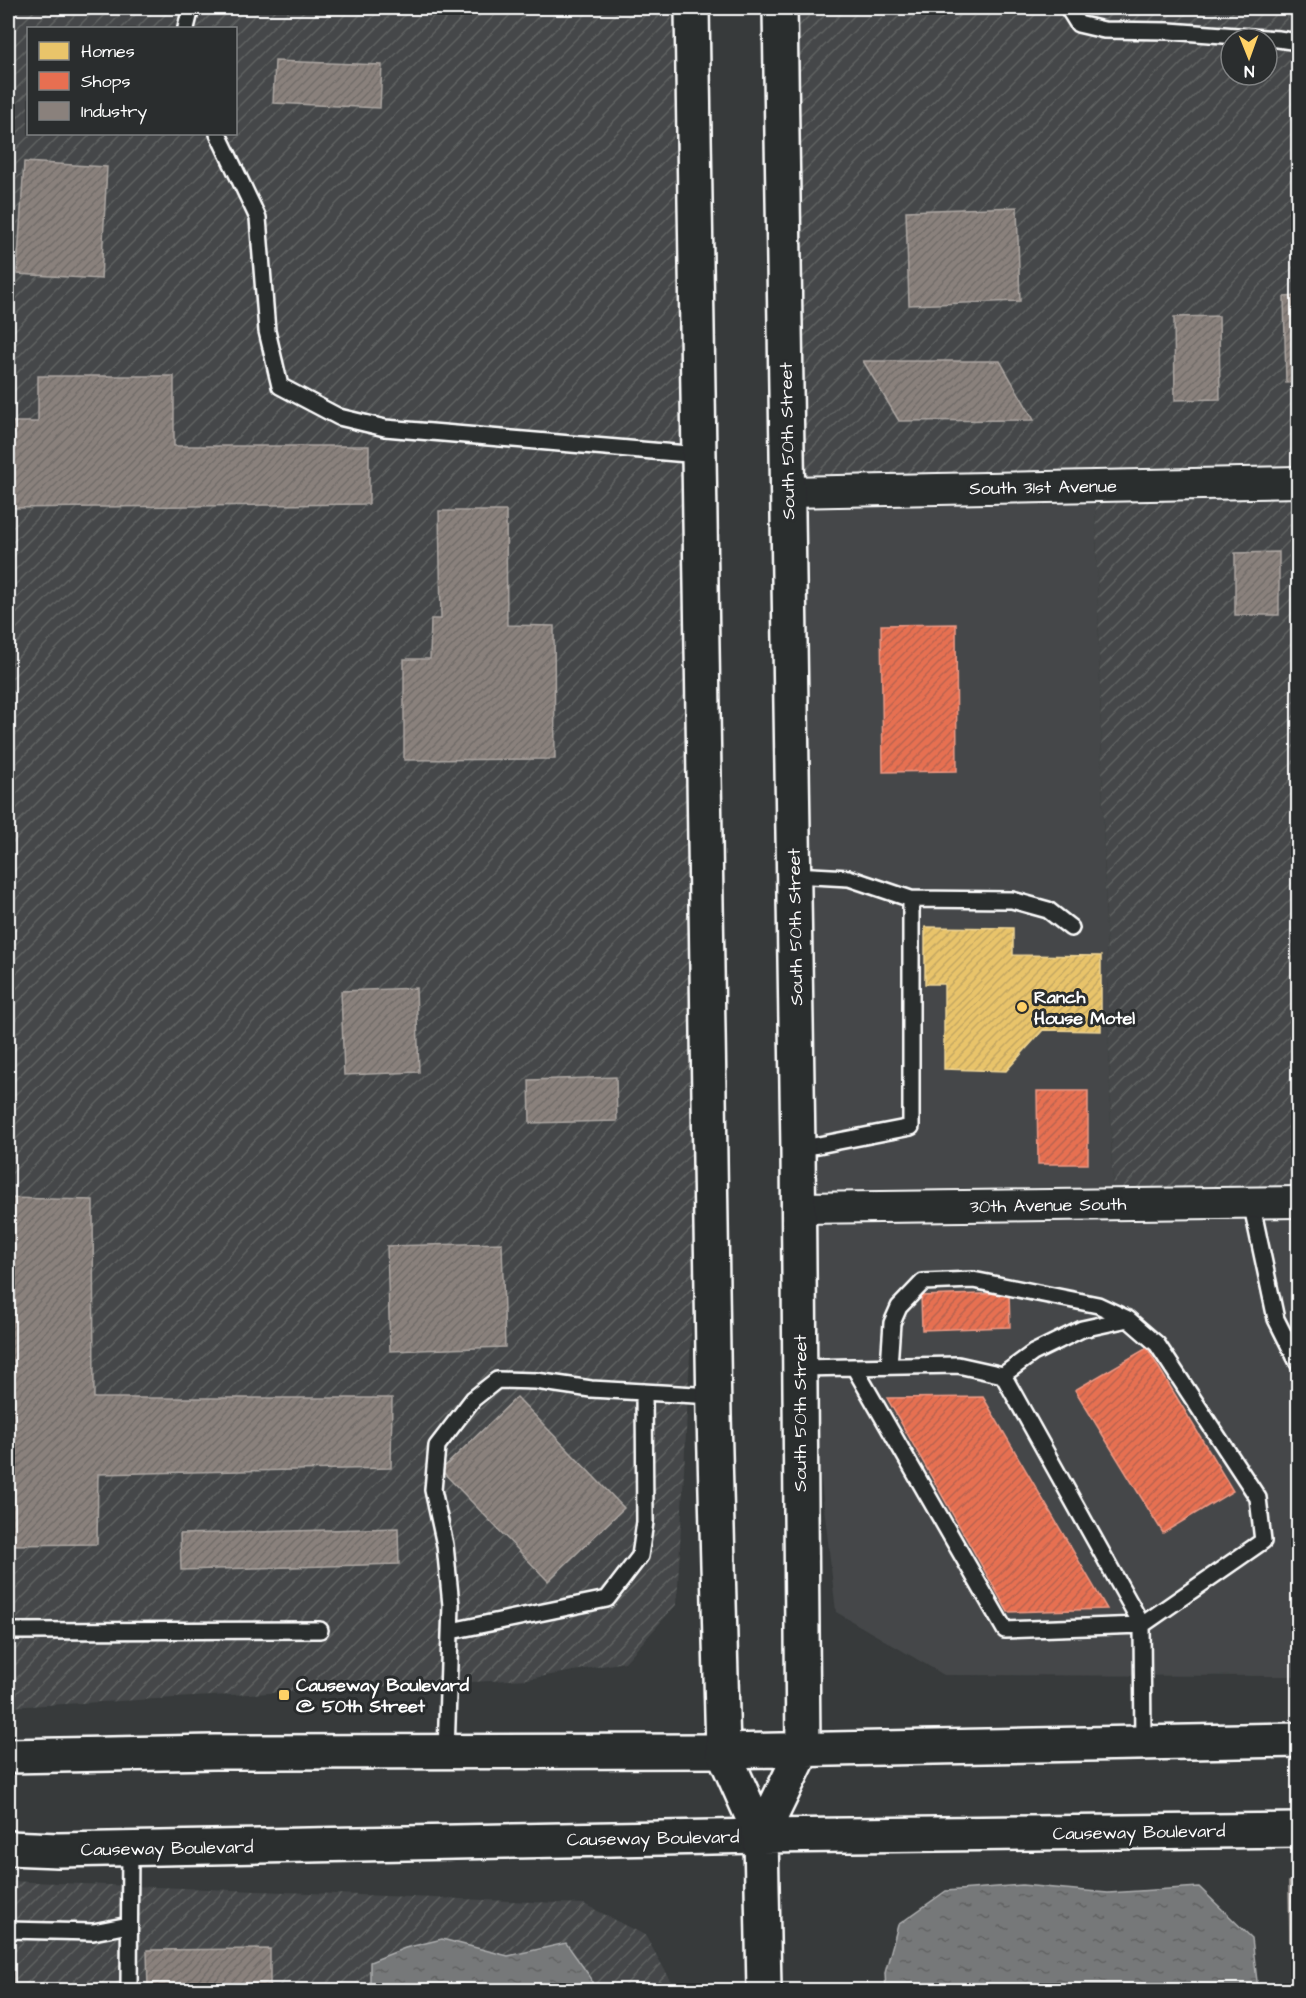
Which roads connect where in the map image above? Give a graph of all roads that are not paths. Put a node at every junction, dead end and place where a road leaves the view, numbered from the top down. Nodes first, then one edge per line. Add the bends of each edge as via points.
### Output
1 (191, 8) edge
2 (692, 8) edge
3 (780, 8) edge
4 (1068, 8) edge
5 (186, 27) edge
6 (1299, 42) edge
7 (218, 135) edge
8 (699, 455) junction
9 (1299, 482) edge
10 (788, 492) junction
11 (794, 875) junction
12 (911, 899) junction
13 (1071, 928) dead end
14 (798, 1149) junction
15 (1251, 1202) junction
16 (1299, 1202) edge
17 (798, 1208) junction
18 (1128, 1319) junction
19 (1299, 1363) edge
20 (889, 1366) junction
21 (854, 1367) junction
22 (800, 1368) junction
23 (1004, 1375) junction
24 (644, 1392) junction
25 (713, 1396) junction
26 (1142, 1624) junction
27 (320, 1629) dead end
28 (8, 1631) edge
29 (451, 1631) junction
30 (1299, 1740) edge
31 (1143, 1743) junction
32 (803, 1750) junction
33 (723, 1751) junction
34 (446, 1752) junction
35 (8, 1756) edge
36 (1299, 1830) edge
37 (761, 1836) junction
38 (8, 1848) edge
39 (130, 1848) junction
40 (129, 1926) junction
41 (8, 1930) edge
42 (129, 1990) edge
43 (764, 1990) edge

1 - 5 lane
2 - 8 main road, South 50th Street
3 - 10 main road, South 50th Street
4 - 6 lane via 1078,24 1104,30
7 - 8 lane via 258,218 267,331 280,386 339,417 385,428
8 - 25 main road, South 50th Street
9 - 10 street, South 31st Avenue
10 - 11 main road, South 50th Street
11 - 12 lane via 849,878
11 - 14 main road, South 50th Street
12 - 13 lane via 1012,900 1048,910
12 - 14 lane via 911,1127
14 - 17 main road, South 50th Street
15 - 16 street, 30th Avenue South
15 - 17 street, 30th Avenue South
15 - 19 lane via 1276,1319
17 - 22 main road, South 50th Street
18 - 20 lane via 1098,1305 973,1280 923,1282 899,1307 892,1323
18 - 23 lane via 1082,1329 1033,1353
18 - 26 lane via 1157,1344 1258,1498 1263,1541
20 - 21 lane
20 - 23 lane via 958,1365
21 - 22 lane
21 - 26 lane via 1005,1630
22 - 32 main road, South 50th Street
23 - 26 lane
24 - 25 lane
24 - 29 lane via 645,1522 640,1556 607,1599
24 - 29 lane via 497,1380 473,1399 438,1446 433,1490 445,1545
25 - 33 main road, South 50th Street
26 - 31 lane
27 - 28 lane
29 - 34 lane
30 - 31 main road
31 - 32 main road
32 - 33 main road
32 - 37 main road, South 50th Street
33 - 34 main road
33 - 37 main road, South 50th Street
34 - 35 main road
36 - 37 main road, Causeway Boulevard
37 - 39 main road, Causeway Boulevard
37 - 43 main road, South 50th Street
38 - 39 main road, Causeway Boulevard
39 - 40 lane
40 - 41 lane via 93,1932
40 - 42 lane

